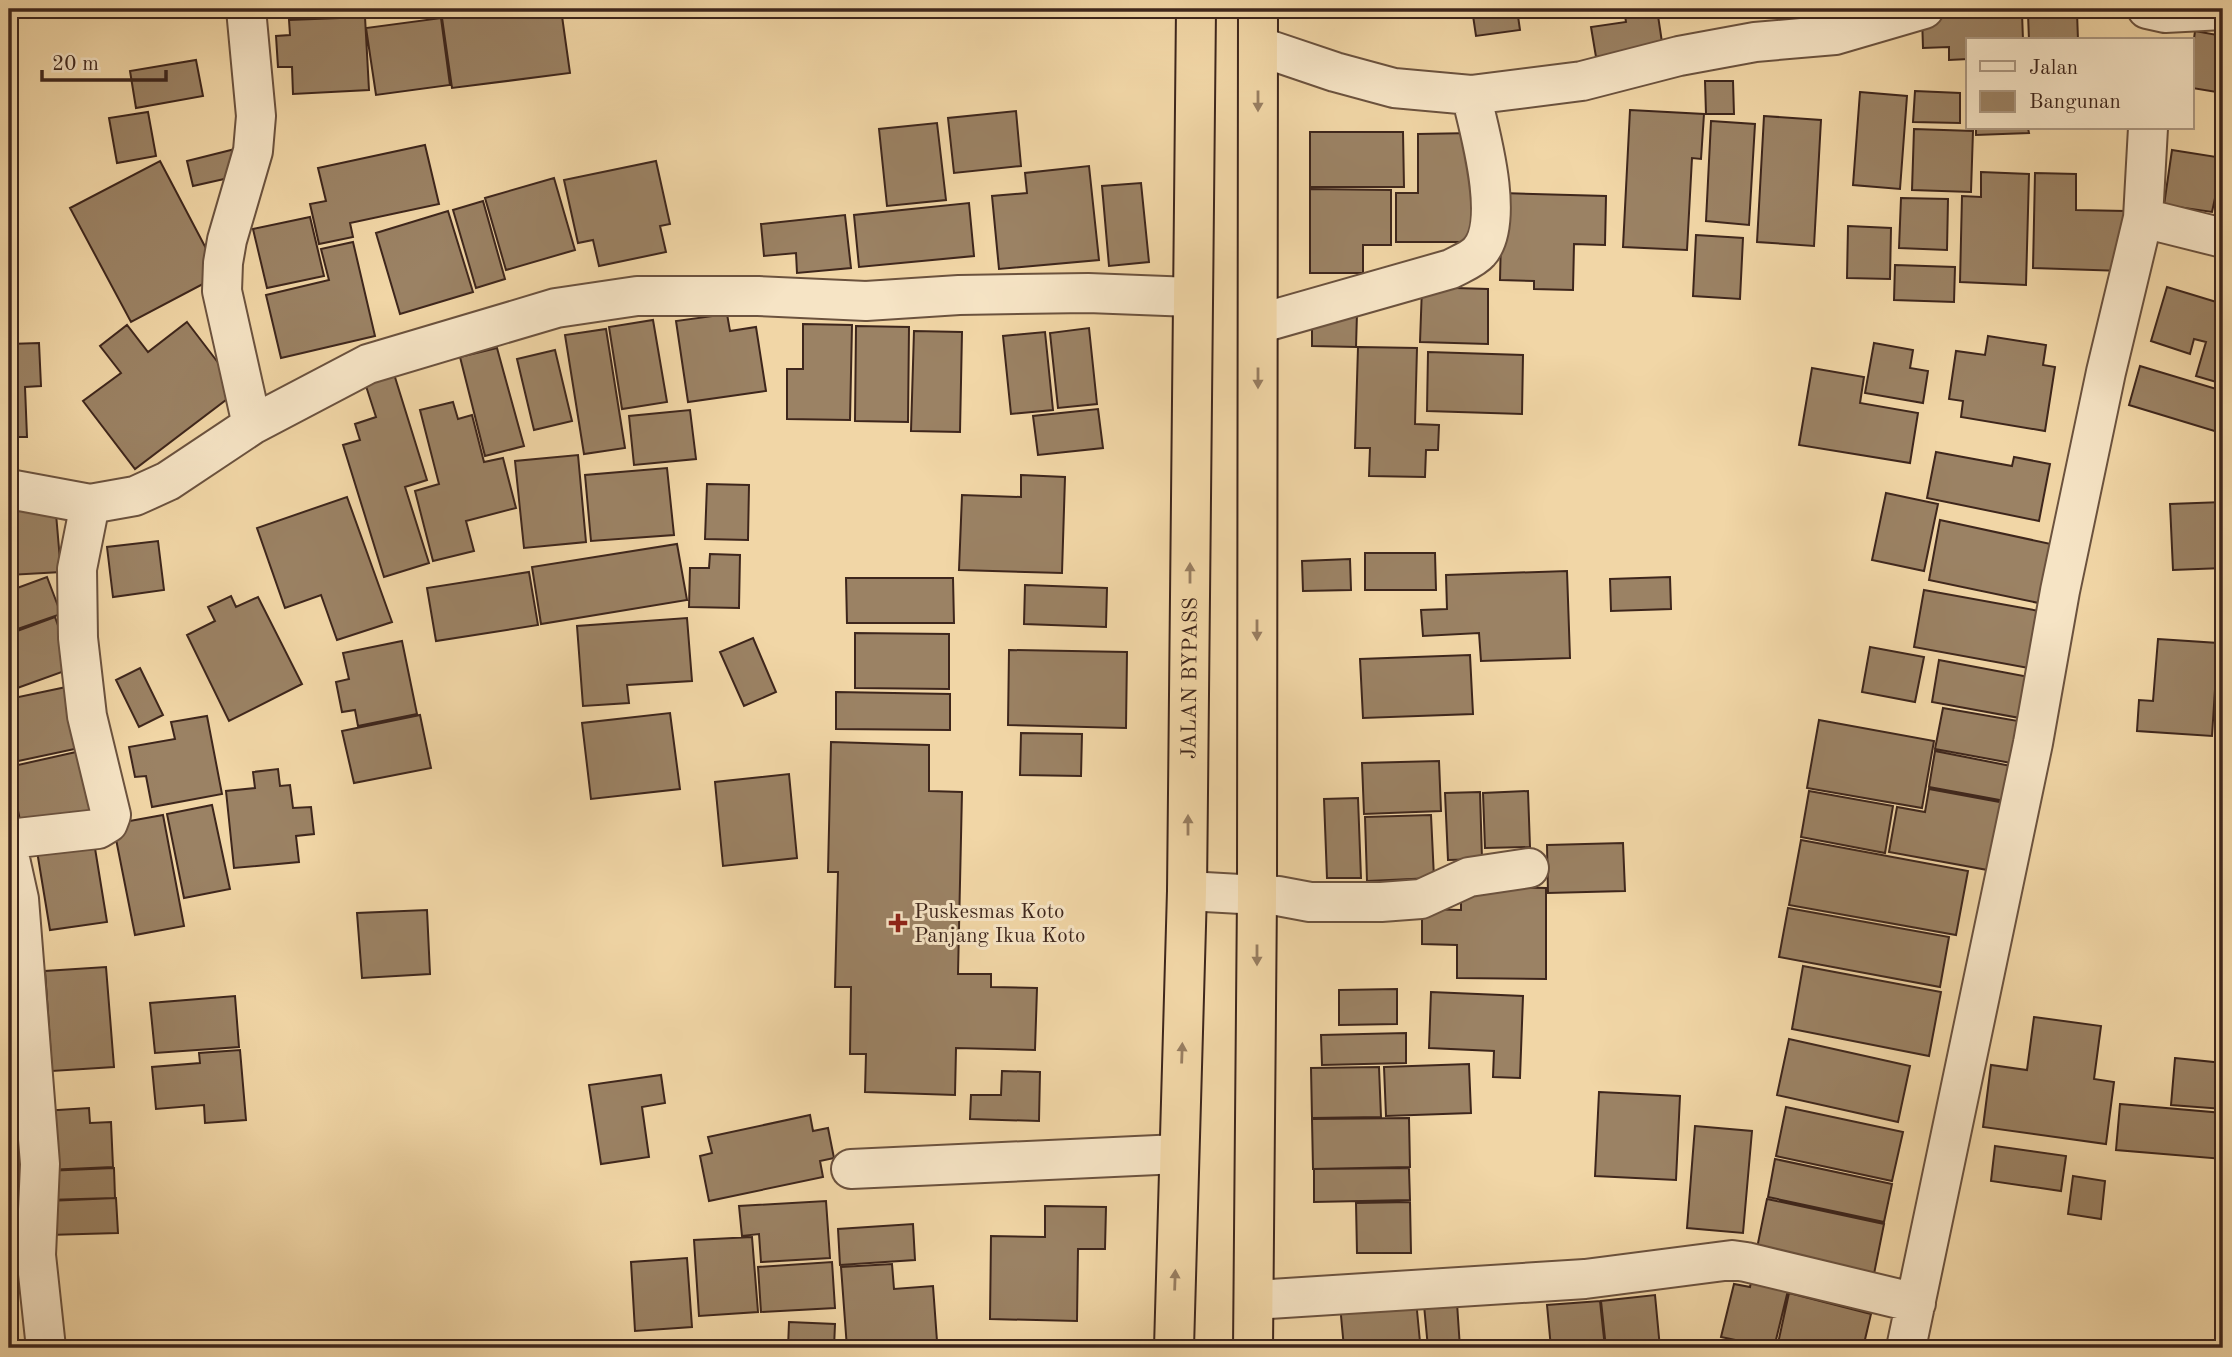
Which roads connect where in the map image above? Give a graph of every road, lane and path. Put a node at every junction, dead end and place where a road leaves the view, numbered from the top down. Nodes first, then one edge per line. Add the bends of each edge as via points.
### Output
1 (246, 9) edge
2 (1196, 9) edge
3 (1924, 9) edge
4 (2223, 10) edge
5 (2160, 18) edge
6 (1258, 27) edge
7 (1471, 95) junction
8 (2148, 130) edge
9 (2143, 218) junction
10 (2223, 238) edge
11 (1192, 298) junction
12 (1258, 324) junction
13 (252, 425) junction
14 (9, 489) edge
15 (90, 504) junction
16 (9, 839) edge
17 (9, 854) edge
18 (1529, 868) dead end
19 (1187, 891) junction
20 (1257, 895) junction
21 (1179, 1154) junction
22 (851, 1169) dead end
23 (1254, 1300) junction
24 (1916, 1303) junction
25 (46, 1348) edge
26 (1174, 1348) edge
27 (1253, 1348) edge
28 (1906, 1348) edge

1 - 13 street via 256,116 253,152 227,240 222,291
2 - 11 highway, JALAN BYPASS
3 - 7 street via 1835,35 1755,42 1582,81
4 - 5 street
6 - 7 street via 1335,72 1394,88
6 -> 12 highway
7 - 12 street via 1492,209 1489,235 1479,253 1451,269
8 - 9 street
9 - 10 street
9 - 24 street via 2063,577 2033,743
11 - 13 street via 1088,293 866,301 637,296 556,308 368,364
19 -> 11 highway, JALAN BYPASS
12 -> 20 highway
13 - 15 street via 168,481 135,496
14 - 15 street
15 - 16 street via 76,569 78,638 87,716 111,815 98,829
17 - 25 street via 19,899 40,1164 36,1255
18 - 20 street via 1469,877 1421,899 1310,902
19 - 20 street
21 -> 19 highway, JALAN BYPASS
20 -> 23 highway
21 - 22 street
26 -> 21 highway, JALAN BYPASS
23 - 24 street via 1585,1279 1732,1261
23 - 27 highway
24 - 28 street

